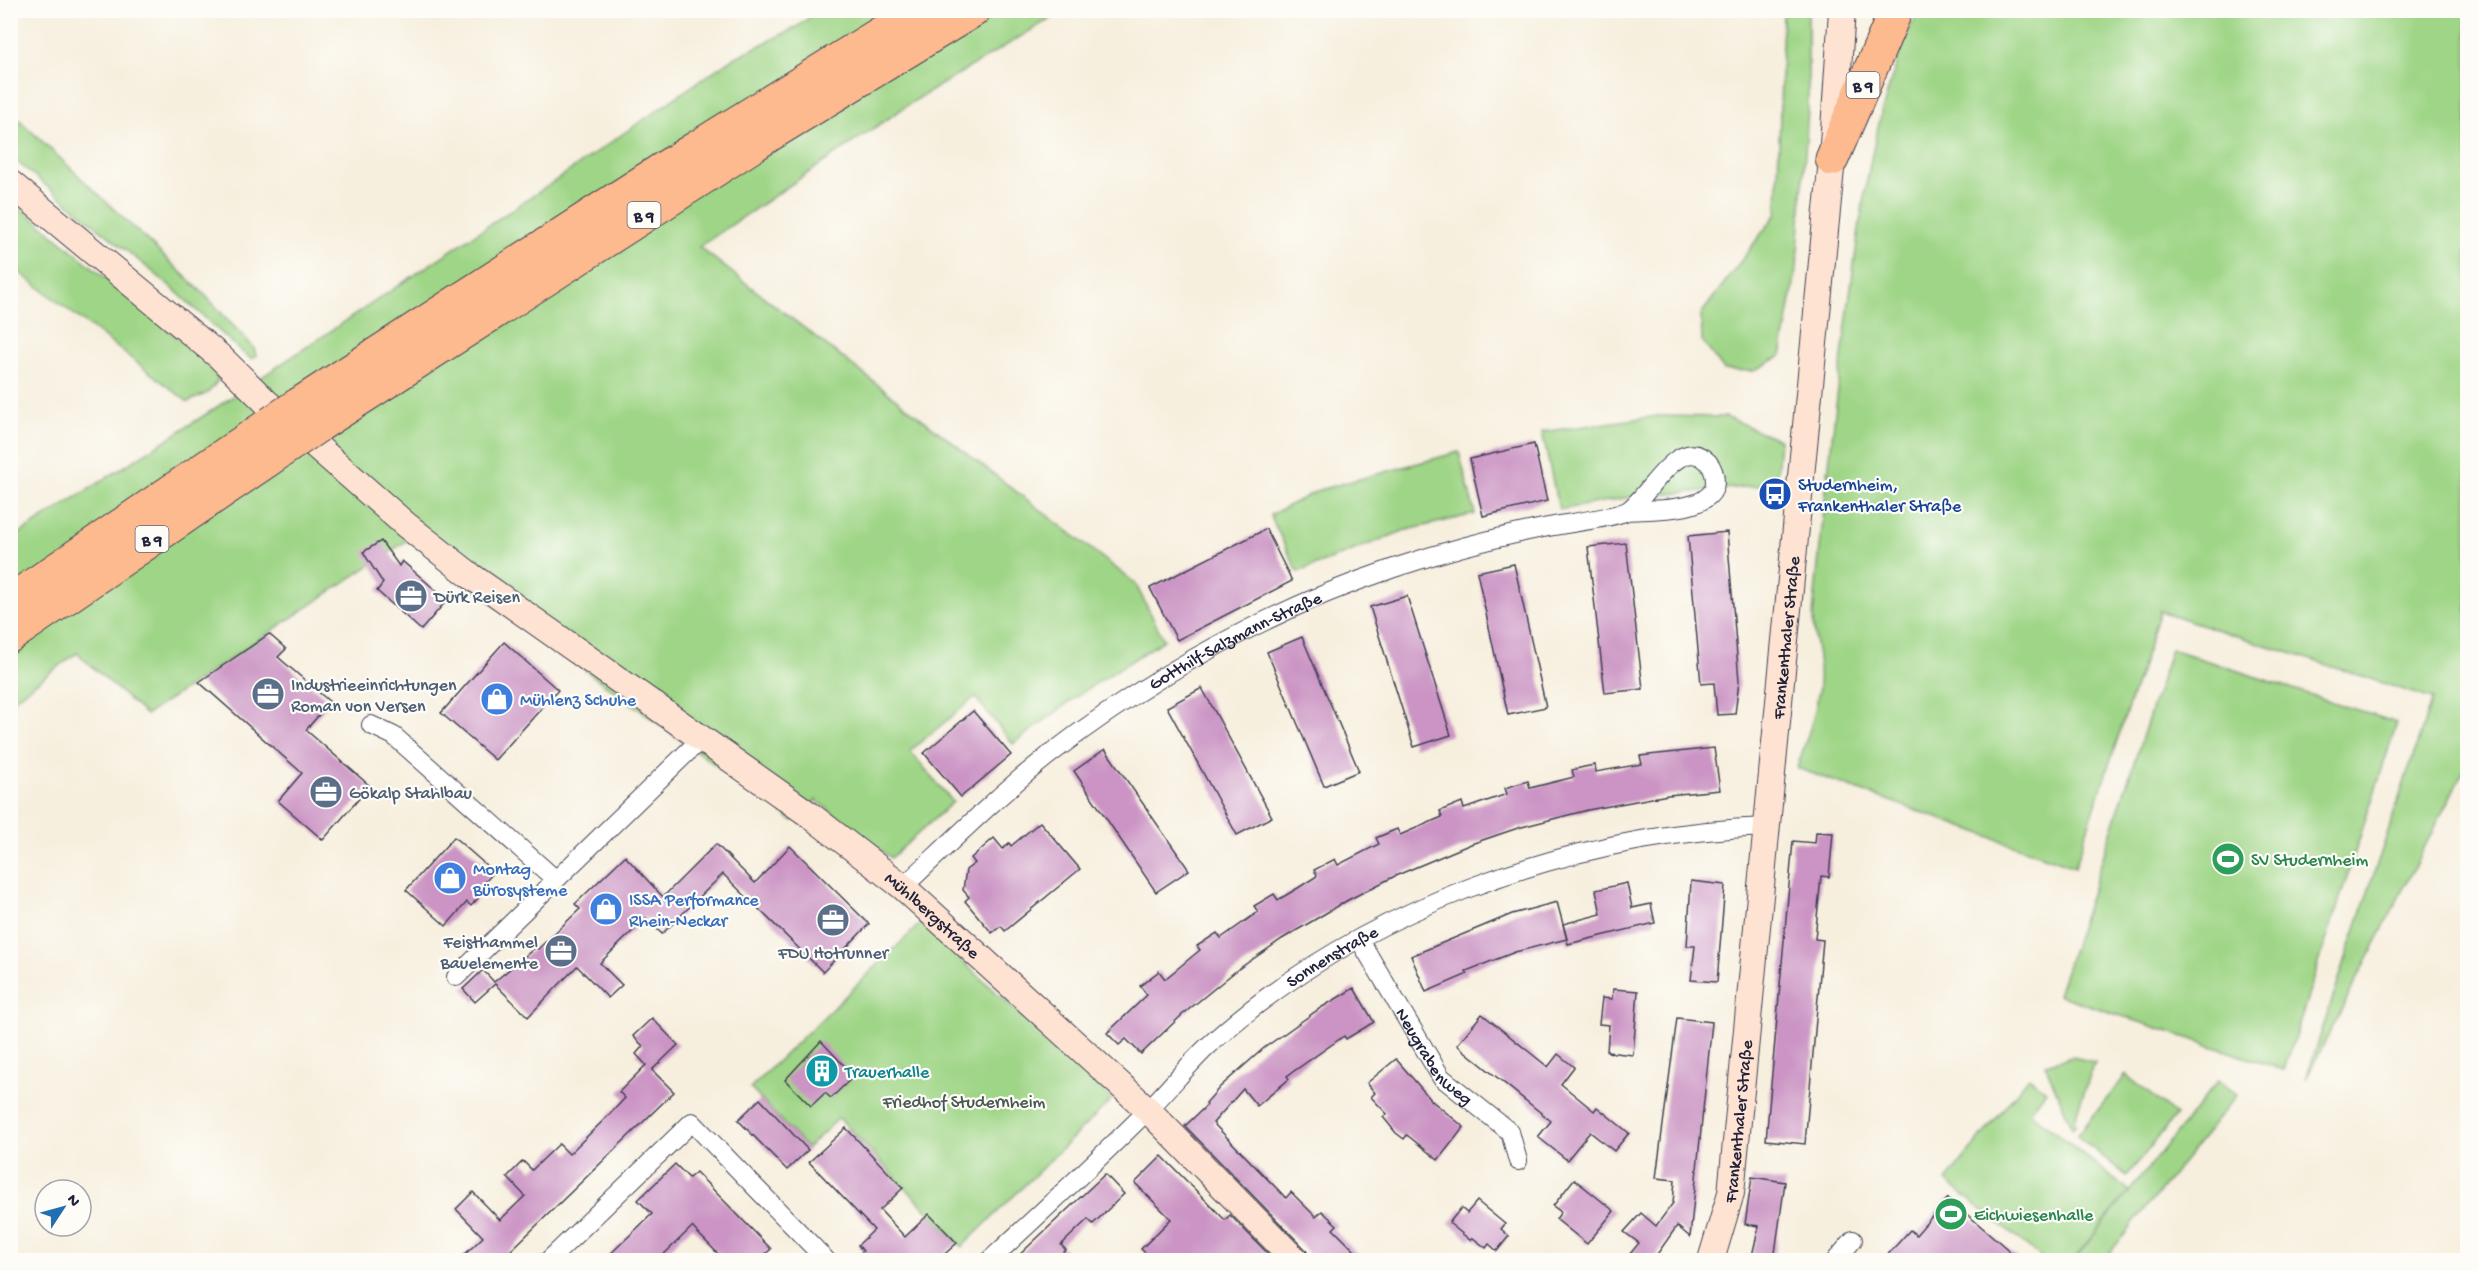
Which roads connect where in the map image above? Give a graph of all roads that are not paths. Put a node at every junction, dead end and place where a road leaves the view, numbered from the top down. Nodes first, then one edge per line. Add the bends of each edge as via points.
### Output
1 (918, 10) edge
2 (974, 10) edge
3 (1842, 10) edge
4 (1896, 10) edge
5 (1832, 159) junction
6 (10, 183) edge
7 (294, 424) junction
8 (1627, 511) junction
9 (10, 601) edge
10 (10, 636) edge
11 (371, 725) dead end
12 (702, 738) junction
13 (1768, 827) junction
14 (555, 880) junction
15 (903, 887) junction
16 (1359, 939) junction
17 (456, 976) dead end
18 (1148, 1110) junction
19 (1518, 1161) dead end
20 (1853, 1240) dead end
21 (549, 1260) edge
22 (826, 1260) edge
23 (990, 1260) edge
24 (1295, 1260) edge
25 (1711, 1260) edge
26 (1836, 1260) edge

1 - 7 highway, B 9 via 670,164
2 - 7 highway, B 9
3 - 5 street, Frankenthaler Straße
4 - 5 highway, B 9
5 - 13 street, Frankenthaler Straße
6 - 12 street, Mühlbergstraße via 219,356 398,518 471,576
7 - 9 highway, B 9
7 - 10 highway, B 9
8 - 8 street, Gotthilf-Salzmann-Straße via 1696,505 1714,489 1715,474 1707,462 1695,455 1679,457
8 - 15 street, Gotthilf-Salzmann-Straße via 1520,532 1414,561 1358,580 1202,654 1104,715 1003,794
11 - 14 street via 394,736
12 - 14 street
12 - 15 street, Mühlbergstraße
13 - 16 street, Sonnenstraße via 1655,839 1535,866 1468,889
13 - 25 street, Frankenthaler Straße via 1731,1193
14 - 17 street
15 - 18 street, Mühlbergstraße
16 - 18 street, Sonnenstraße via 1266,1000 1224,1033
16 - 19 street, Neugrabenweg via 1441,1077 1510,1132
18 - 23 street, Sonnenstraße
18 - 24 street, Mühlbergstraße
20 - 26 street
21 - 22 street via 692,1122

